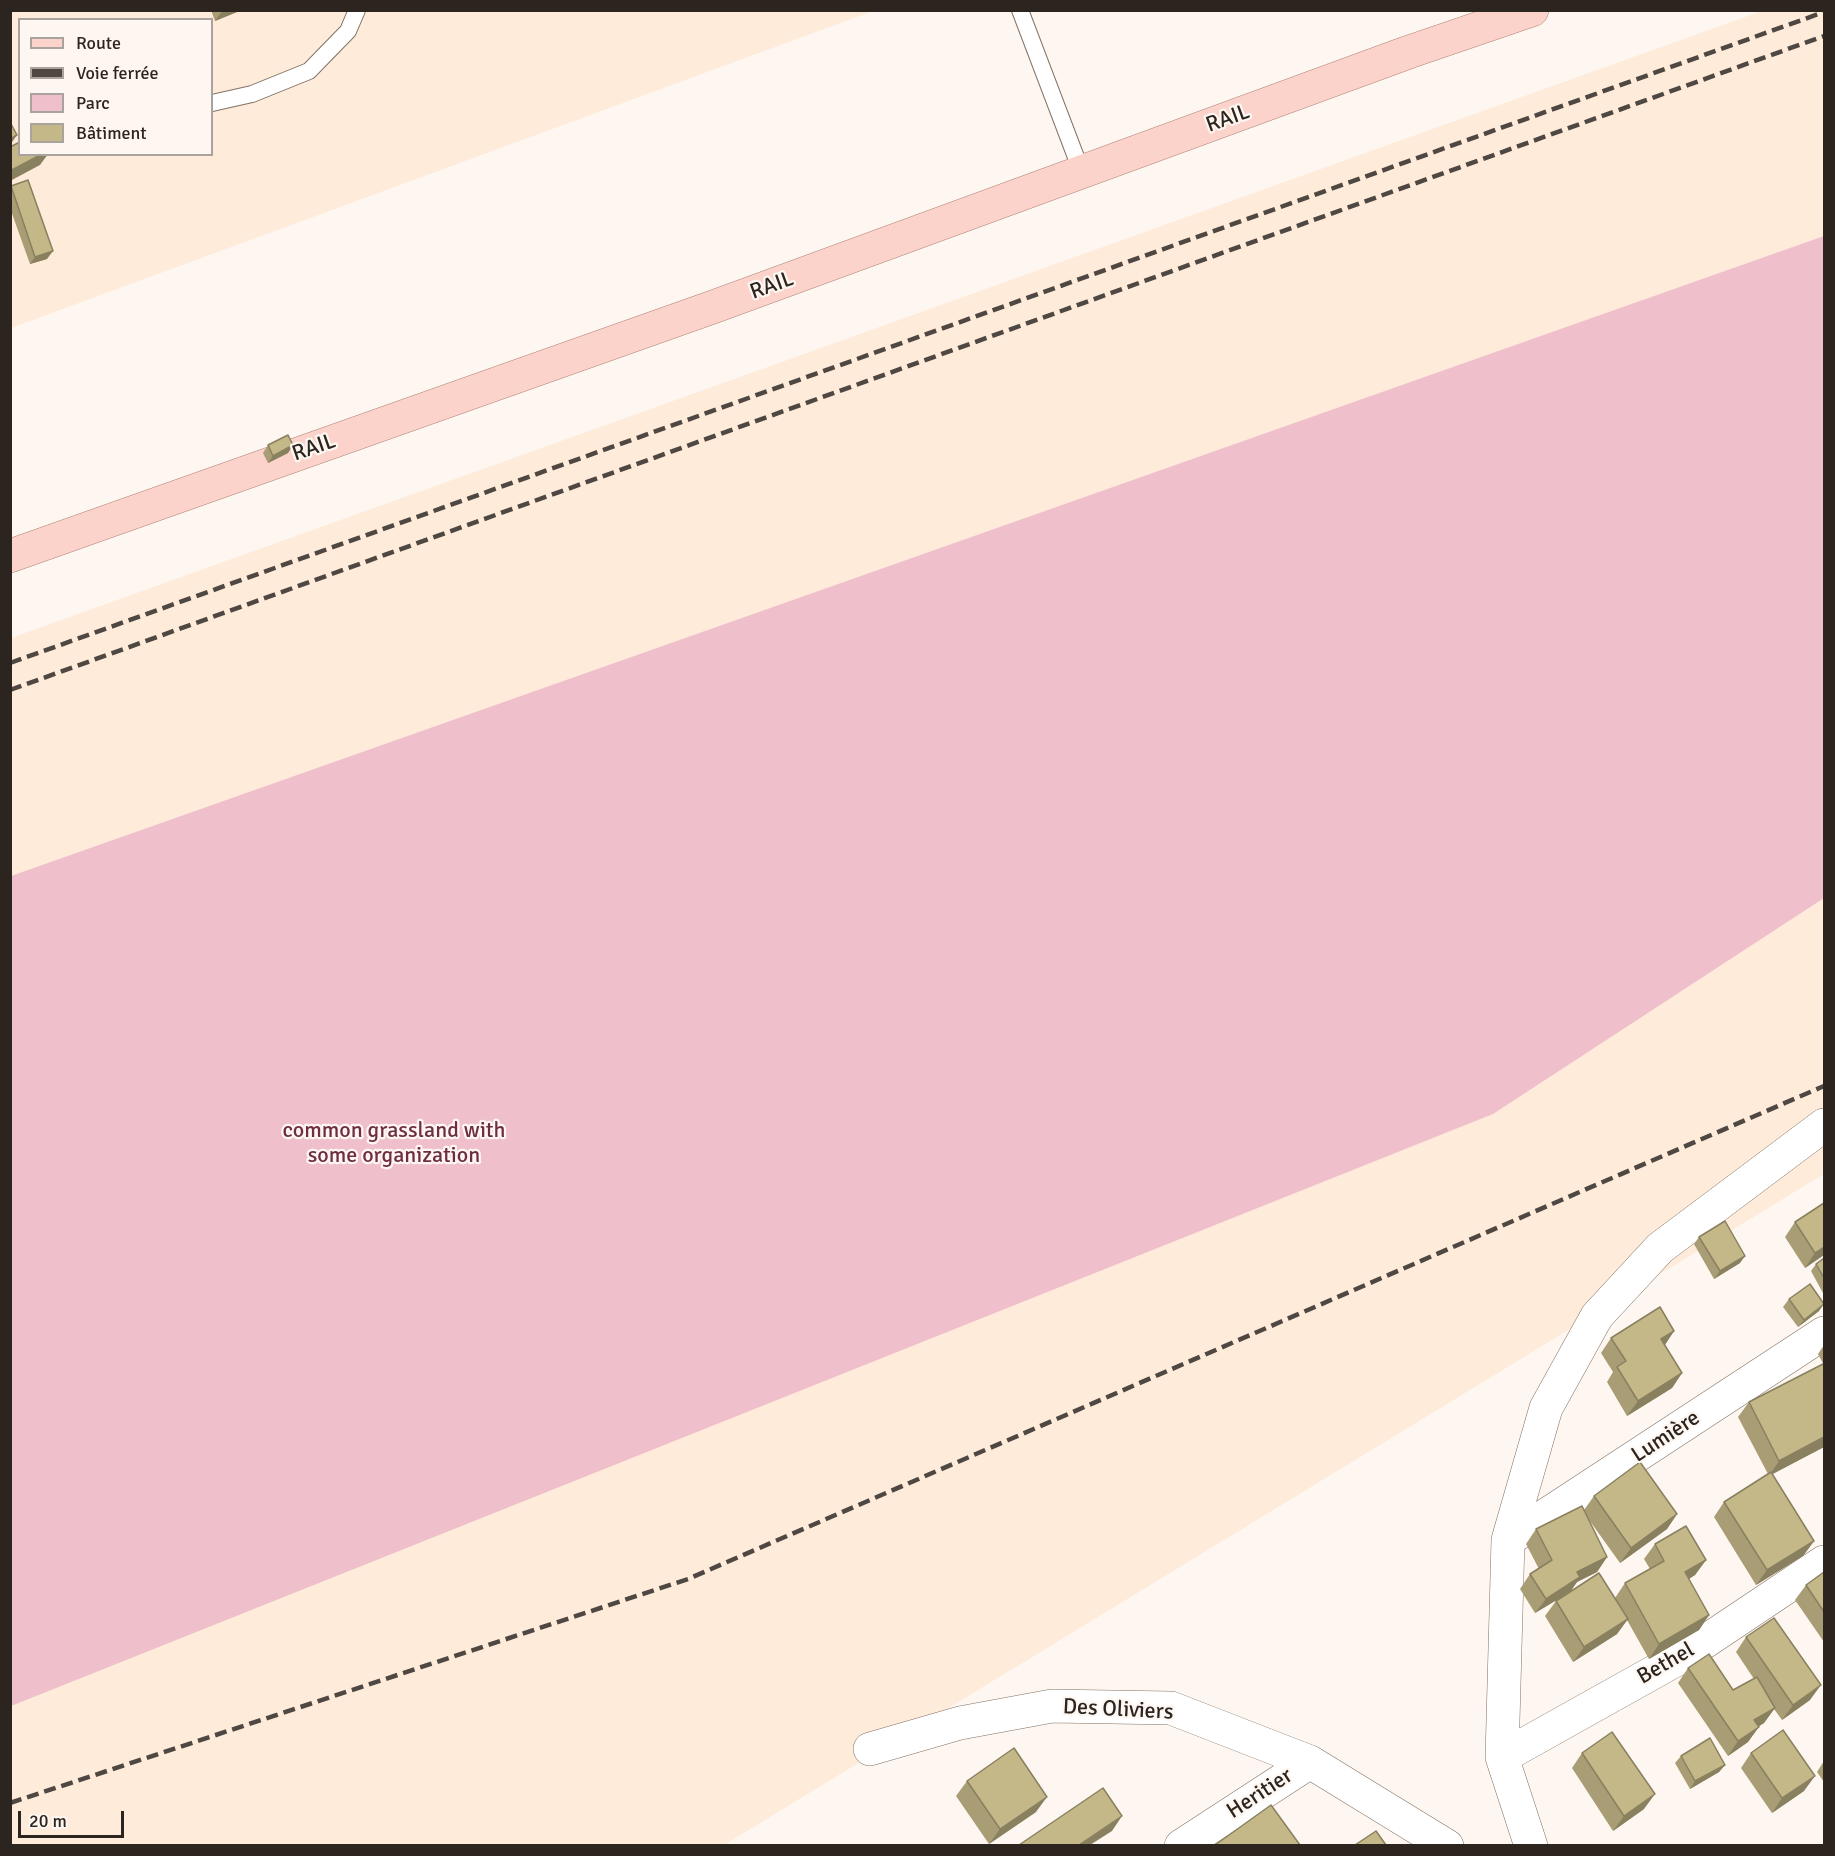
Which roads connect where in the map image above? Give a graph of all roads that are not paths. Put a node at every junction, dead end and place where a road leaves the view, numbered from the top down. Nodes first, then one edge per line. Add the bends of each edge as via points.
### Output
1 (357, 10) edge
2 (1020, 10) edge
3 (1532, 10) edge
4 (213, 103) edge
5 (1082, 173) junction
6 (10, 556) edge
7 (1824, 1125) edge
8 (1824, 1333) edge
9 (1508, 1540) junction
10 (1824, 1562) edge
11 (870, 1749) dead end
12 (1502, 1756) junction
13 (1310, 1762) junction
14 (1181, 1845) edge
15 (1447, 1845) edge
16 (1532, 1845) edge

1 - 4 lane via 348,31 309,70 252,94
2 - 5 lane
3 - 5 main road, RAIL
5 - 6 main road, RAIL
7 - 9 street via 1660,1248 1596,1317 1546,1408
8 - 9 street, Lumière
9 - 12 street
10 - 12 street, Bethel via 1688,1653
11 - 13 street, Des Oliviers via 960,1724 1052,1706 1171,1708
12 - 16 street
13 - 14 street, Heritier
13 - 15 street, Des Oliviers

